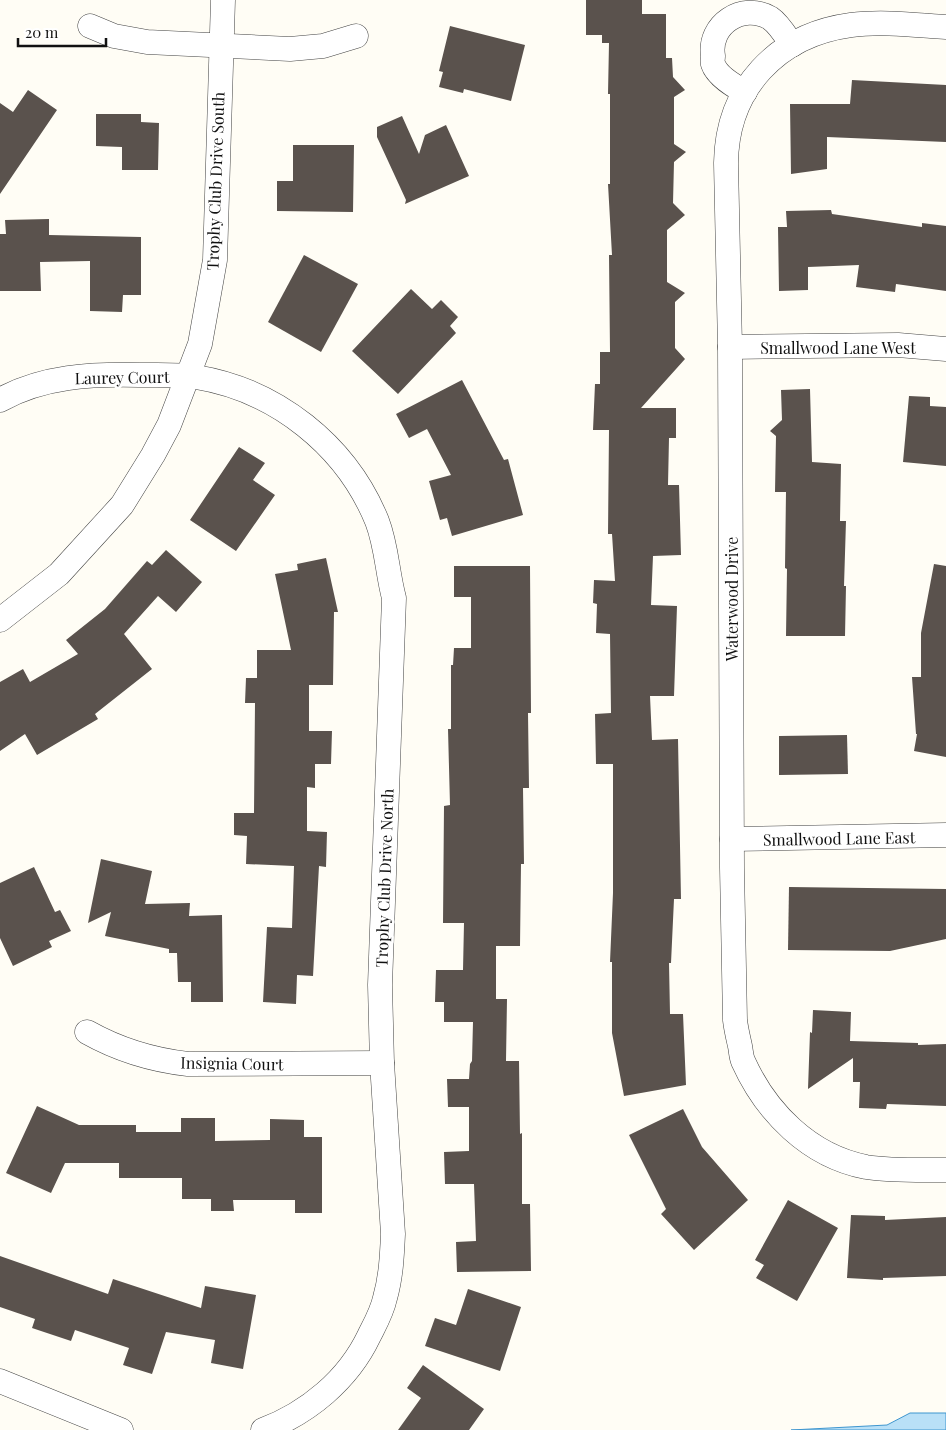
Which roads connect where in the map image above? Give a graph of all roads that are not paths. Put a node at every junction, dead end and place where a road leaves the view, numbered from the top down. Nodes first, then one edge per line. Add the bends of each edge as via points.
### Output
1 (223, 0) edge
2 (90, 26) dead end
3 (946, 27) edge
4 (356, 36) dead end
5 (220, 45) junction
6 (792, 45) junction
7 (745, 92) junction
8 (730, 346) junction
9 (946, 349) edge
10 (188, 376) junction
11 (0, 400) edge
12 (0, 620) edge
13 (946, 835) edge
14 (732, 839) junction
15 (87, 1032) dead end
16 (382, 1064) junction
17 (946, 1170) edge
18 (0, 1381) edge
19 (121, 1430) edge
20 (263, 1430) edge

1 - 5 street, Trophy Club Drive South
2 - 5 street via 134,40
3 - 6 street, Waterwood Drive via 854,25 820,32
4 - 5 street via 303,49
5 - 10 street, Trophy Club Drive South via 215,260 200,344
6 - 7 street, Waterwood Drive via 779,52
6 - 7 street via 775,22 758,14 738,15 723,25 714,37 711,50 713,64 730,84
7 - 8 street, Waterwood Drive via 726,146
8 - 9 street, Smallwood Lane West via 898,345
8 - 14 street, Waterwood Drive
10 - 11 street, Laurey Court via 79,376 26,388
10 - 12 street, Trophy Club Drive South via 169,425 122,505 59,574
10 - 16 street, Trophy Club Drive North via 255,394 279,407 326,443 362,490 386,552 394,598 380,985
13 - 14 street, Smallwood Lane East
14 - 17 street, Waterwood Drive via 736,1033 742,1059 761,1095 786,1126 840,1159 890,1170
15 - 16 street, Insignia Court via 129,1052 175,1063
16 - 20 street, Trophy Club Drive North via 394,1234 385,1299 364,1348 340,1380 297,1413
18 - 19 street

